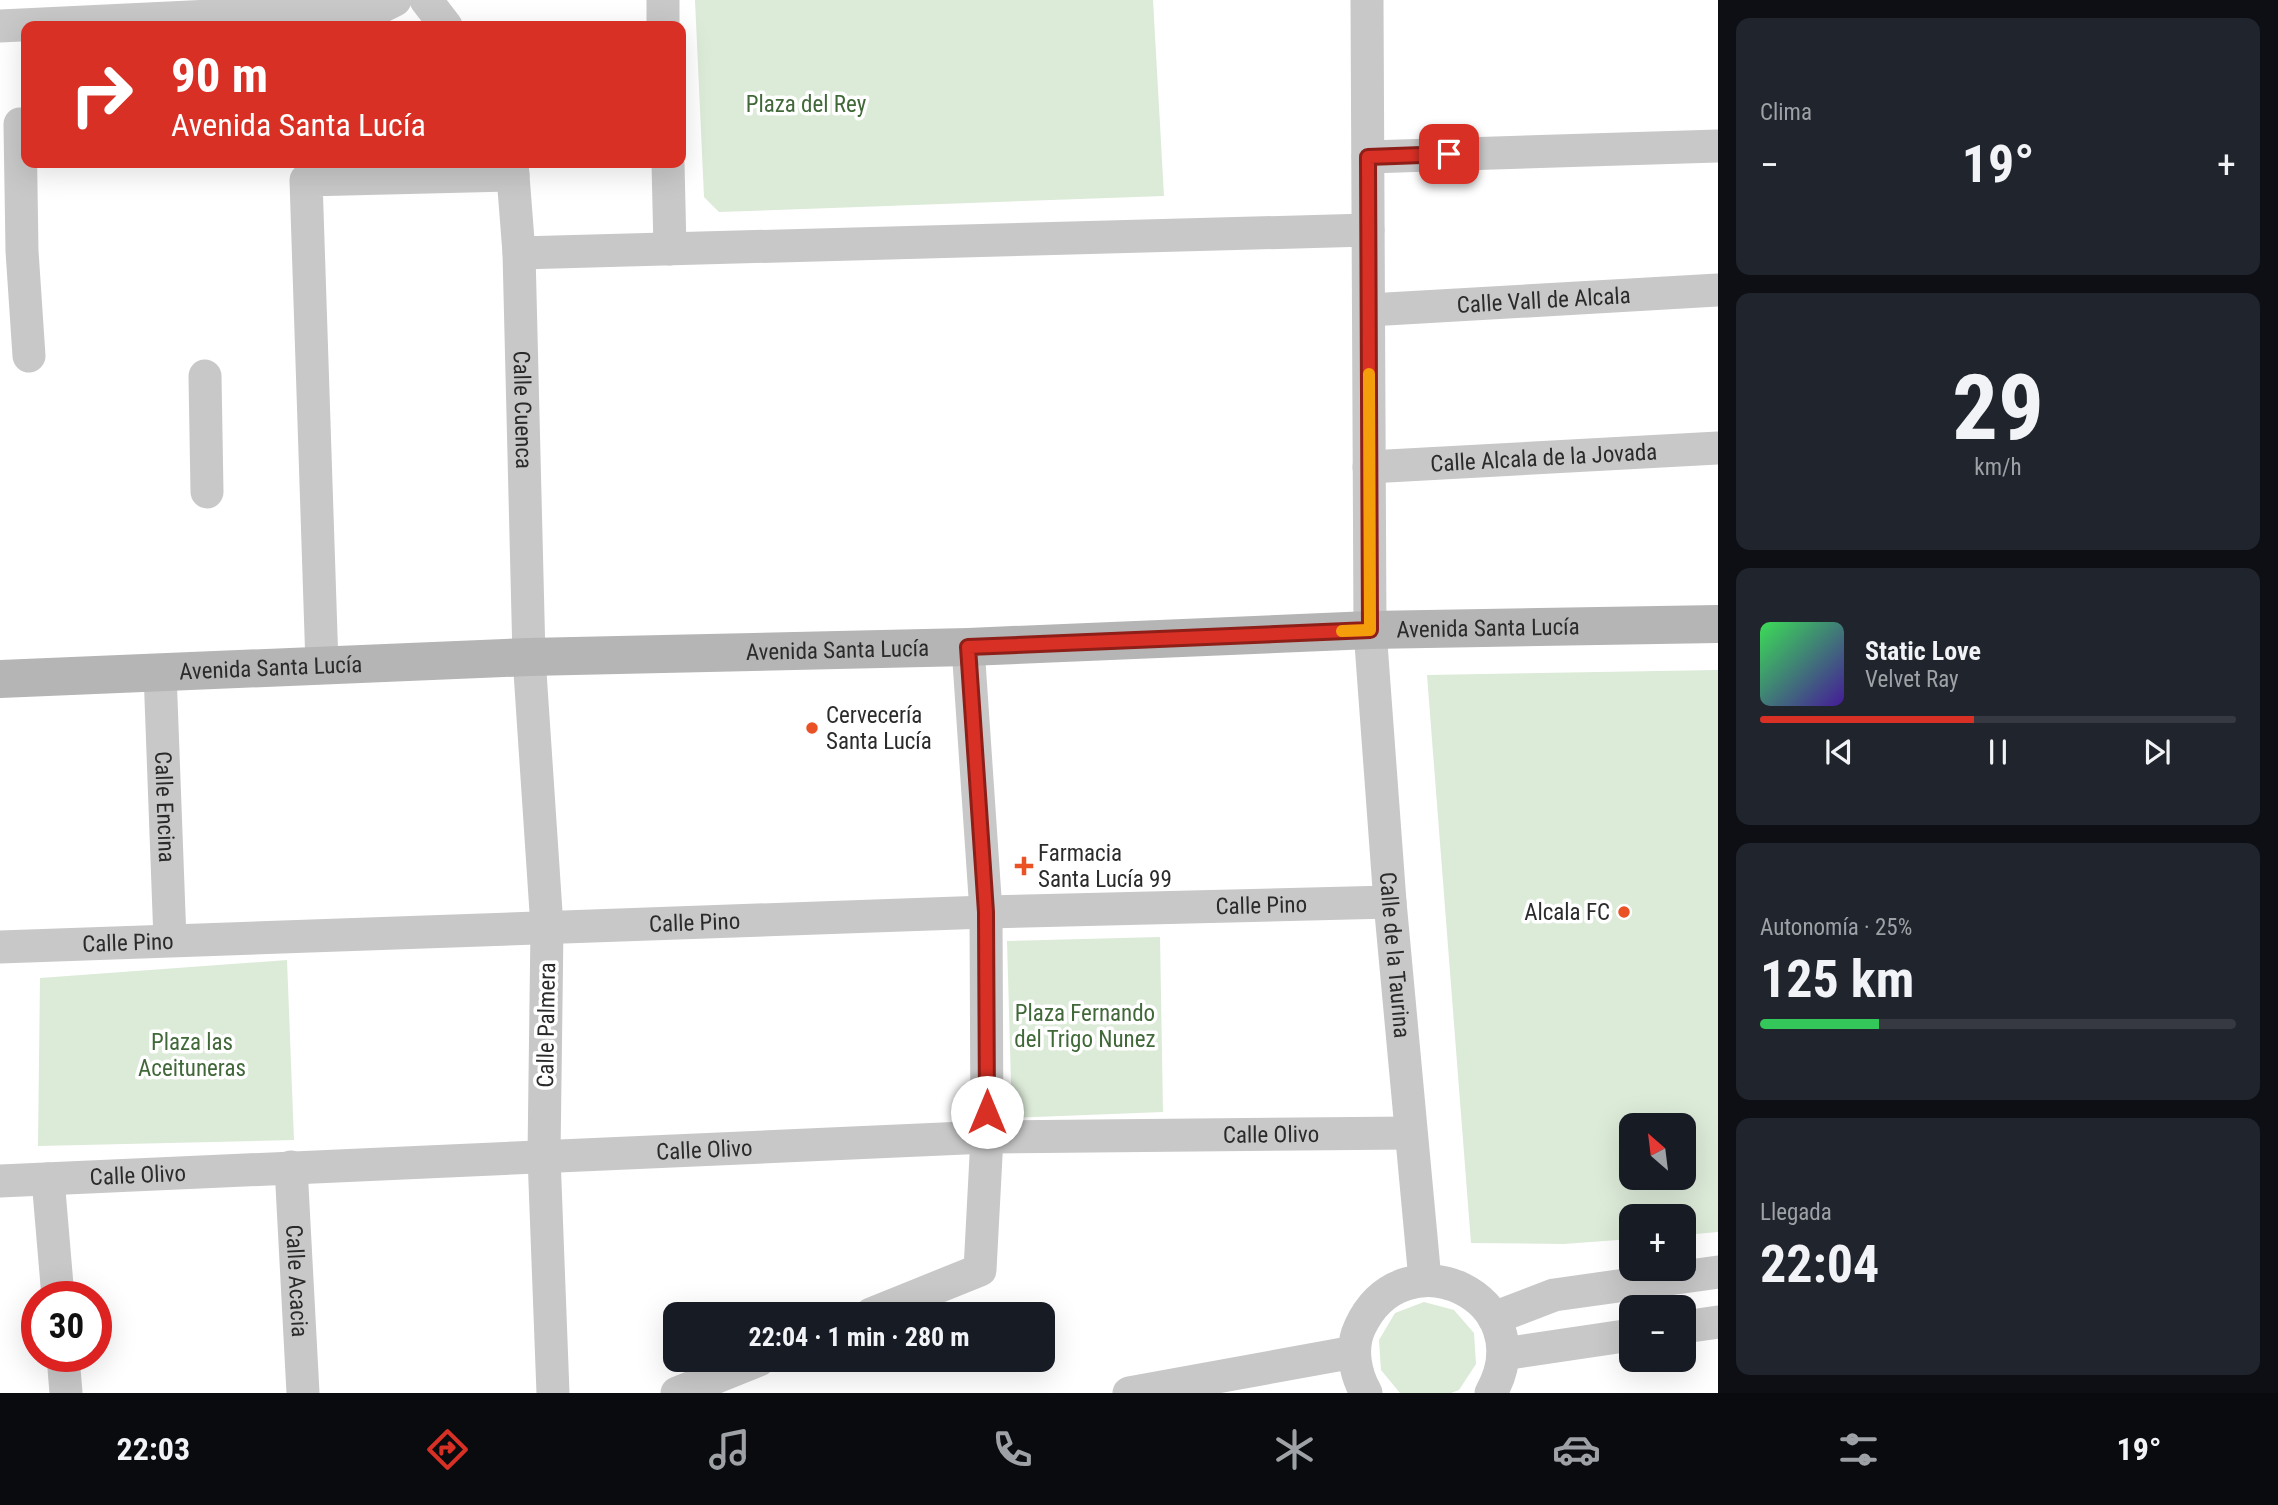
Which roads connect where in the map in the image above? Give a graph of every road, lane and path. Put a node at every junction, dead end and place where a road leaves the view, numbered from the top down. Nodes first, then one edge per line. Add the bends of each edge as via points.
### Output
1 (395, 0) edge
2 (426, 0) edge
3 (663, 0) edge
4 (1367, 0) edge
5 (105, 21) edge
6 (442, 21) edge
7 (663, 21) edge
8 (21, 25) edge
9 (0, 26) edge
10 (20, 124) dead end
11 (1718, 146) edge
12 (1368, 157) junction
13 (668, 168) edge
14 (513, 169) edge
15 (11, 207) edge
16 (1368, 230) junction
17 (670, 249) junction
18 (11, 252) edge
19 (519, 253) junction
20 (1718, 290) edge
21 (1369, 310) junction
22 (29, 356) dead end
23 (205, 376) dead end
24 (1718, 448) edge
25 (1369, 467) junction
26 (207, 492) dead end
27 (1718, 624) edge
28 (1370, 630) junction
29 (968, 647) junction
30 (529, 657) junction
31 (322, 665) junction
32 (160, 672) junction
33 (0, 679) edge
34 (1390, 902) junction
35 (986, 912) junction
36 (547, 927) junction
37 (170, 940) junction
38 (0, 947) edge
39 (1410, 1133) junction
40 (987, 1137) junction
41 (544, 1156) junction
42 (291, 1167) junction
43 (48, 1179) junction
44 (0, 1181) edge
45 (1718, 1272) edge
46 (1425, 1280) junction
47 (57, 1281) edge
48 (901, 1302) edge
49 (1494, 1318) junction
50 (1718, 1322) edge
51 (1696, 1325) edge
52 (1619, 1337) edge
53 (1354, 1352) junction
54 (1503, 1354) junction
55 (64, 1372) edge
56 (729, 1372) edge
57 (1133, 1392) edge
58 (66, 1393) edge
59 (303, 1393) edge
60 (553, 1393) edge
61 (677, 1393) edge
62 (1366, 1393) edge
63 (1491, 1393) edge

1 - 5 street via 379,8
2 - 6 street
3 - 7 street
4 - 12 street, Calle de la Taurina
8 - 9 street
10 - 15 street
11 - 12 street
12 - 16 street, Calle de la Taurina
13 - 17 street
14 - 19 street, Calle Cuenca
14 - 31 street via 306,180
15 - 18 street
16 - 17 street
16 - 21 street, Calle de la Taurina
17 - 19 street
18 - 22 street
19 - 30 street, Calle Cuenca
20 - 21 street, Calle Vall de Alcala
21 - 25 street, Calle de la Taurina
23 - 26 street
24 - 25 street, Calle Alcala de la Jovada
25 - 28 street, Calle de la Taurina
27 - 28 street, Avenida Santa Lucía
28 - 29 street, Avenida Santa Lucía
28 - 34 street, Calle de la Taurina
29 - 30 street, Avenida Santa Lucía
29 - 35 street
30 - 31 street, Avenida Santa Lucía
30 - 36 street, Calle Palmera
31 - 32 street, Avenida Santa Lucía
32 - 33 street, Avenida Santa Lucía
32 - 37 street, Calle Encina
34 - 35 street, Calle Pino
34 - 39 street, Calle de la Taurina
35 - 36 street, Calle Pino
35 - 40 street
36 - 37 street, Calle Pino
36 - 41 street, Calle Palmera
37 - 38 street, Calle Pino
39 - 40 street, Calle Olivo
39 - 46 street, Calle de la Taurina
40 - 41 street, Calle Olivo
40 - 48 street via 981,1270
41 - 42 street, Calle Olivo
41 - 60 street, Calle Palmera
42 - 43 street, Calle Olivo
42 - 59 street, Calle Acacia
43 - 44 street, Calle Olivo
43 - 47 street
45 - 49 street via 1554,1295
46 - 49 street via 1469,1292
46 - 53 street via 1406,1283 1375,1302 1356,1334
49 - 54 street via 1503,1335
50 - 51 street
52 - 54 street
53 - 57 street
53 - 62 street via 1358,1379
54 - 63 street via 1499,1379
55 - 58 street
56 - 61 street

